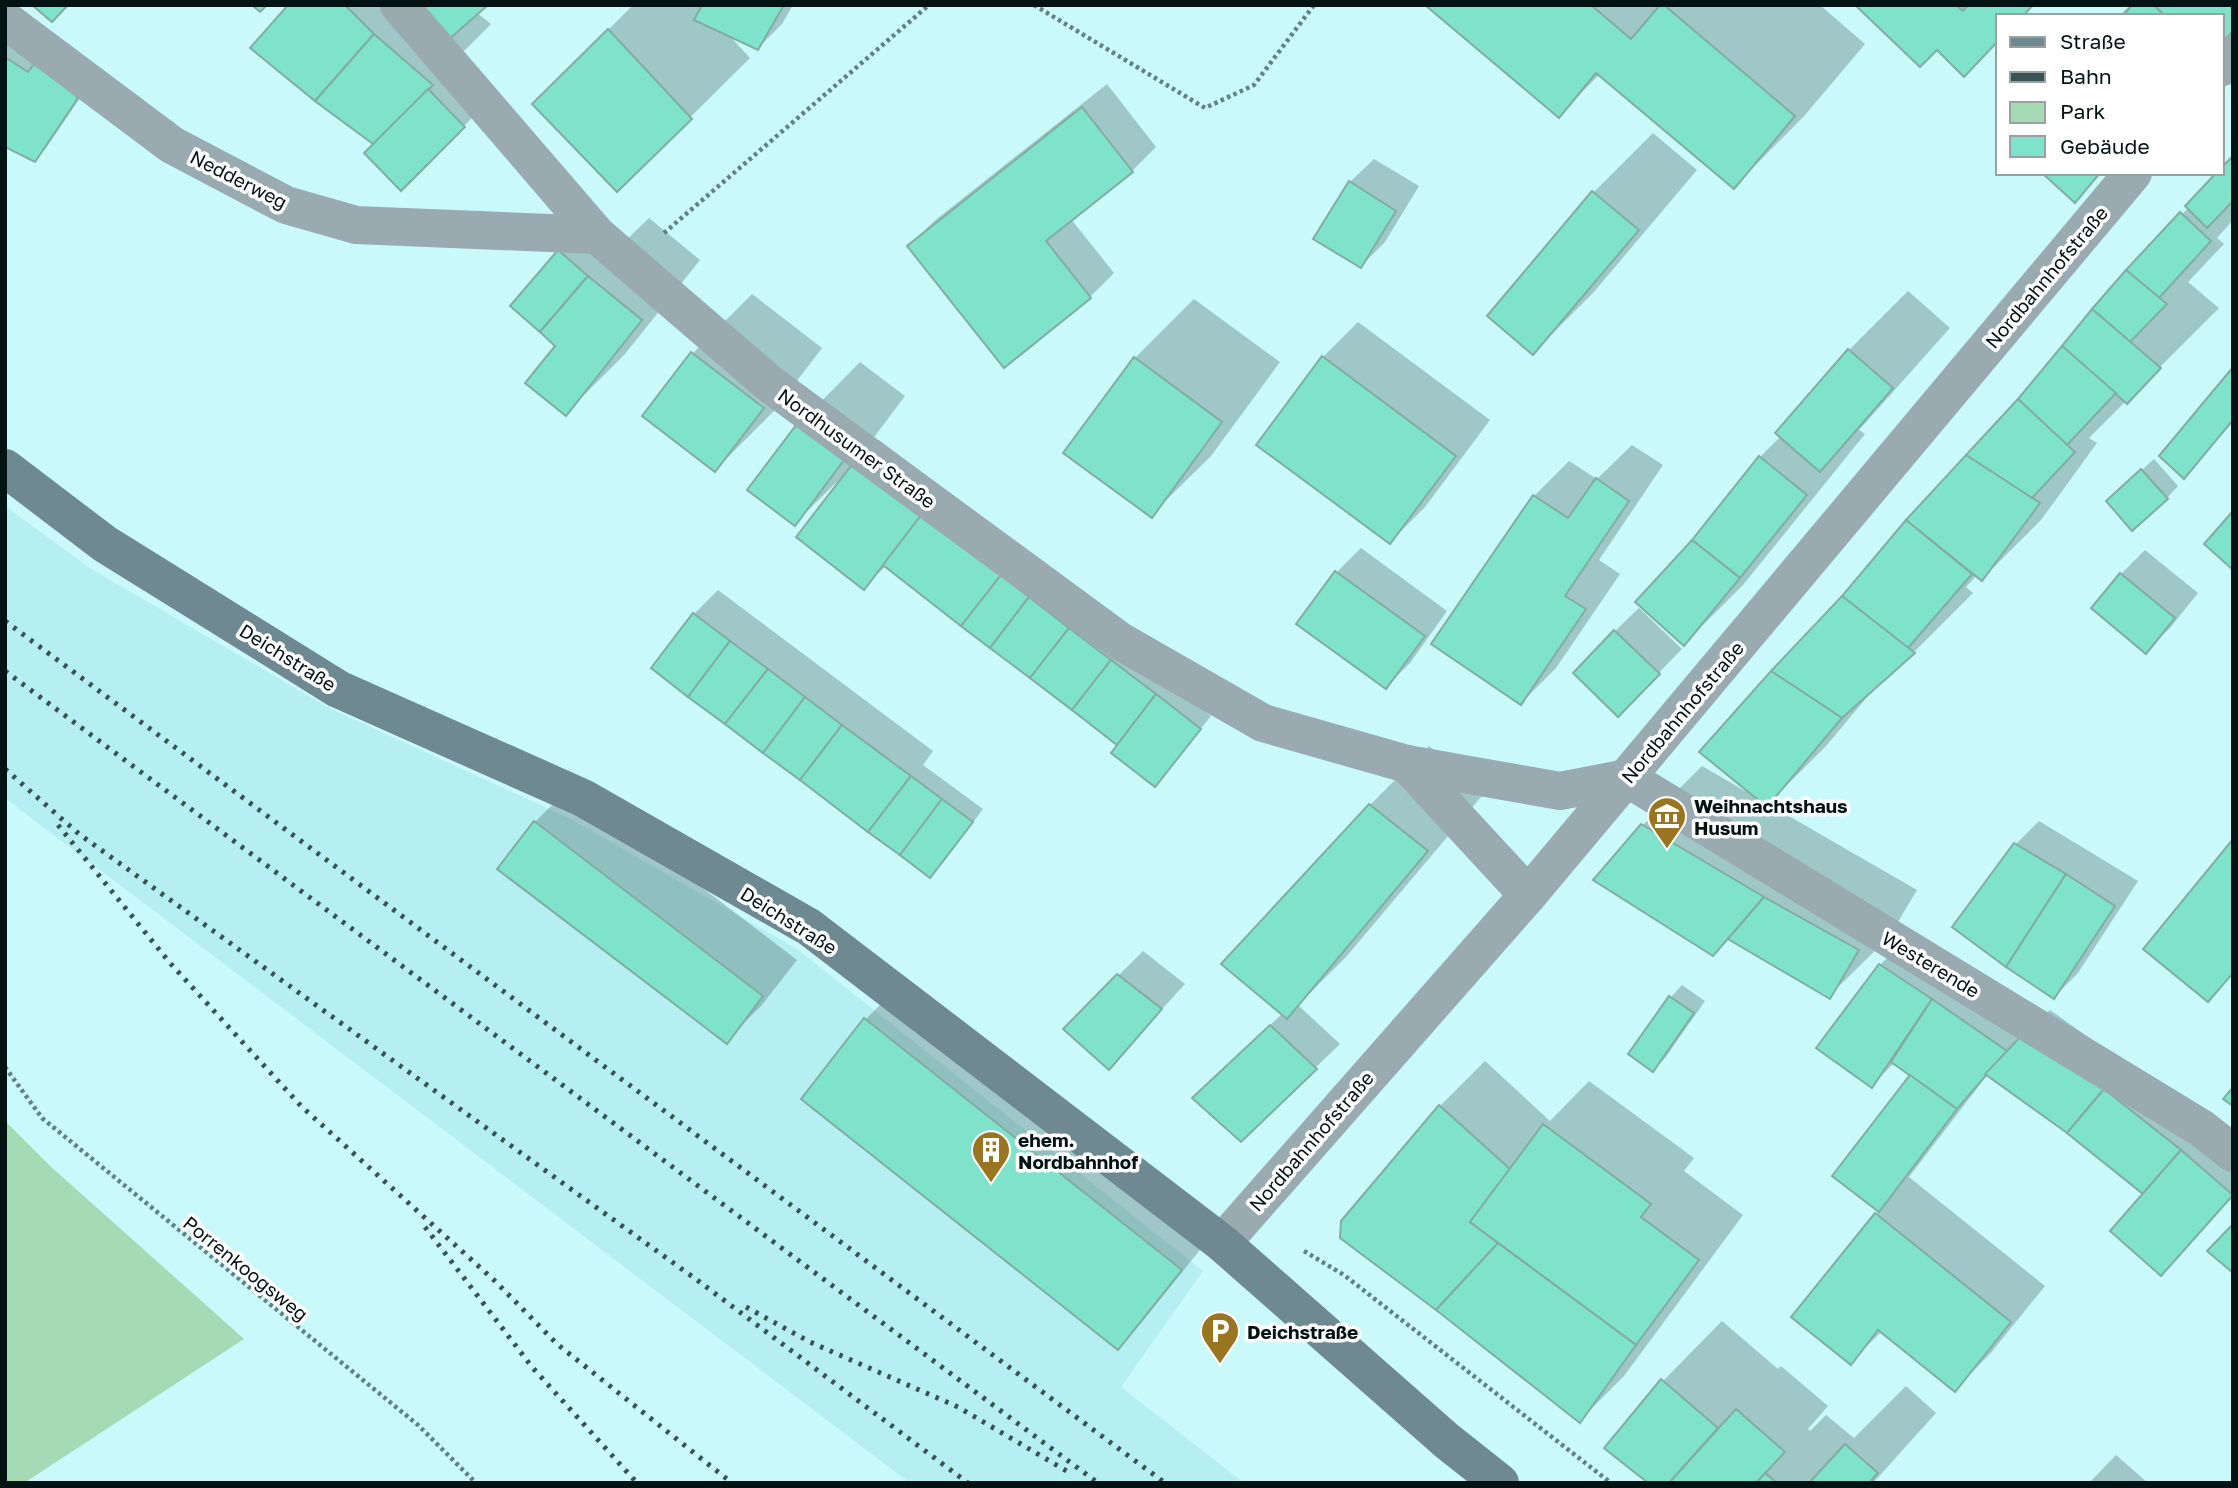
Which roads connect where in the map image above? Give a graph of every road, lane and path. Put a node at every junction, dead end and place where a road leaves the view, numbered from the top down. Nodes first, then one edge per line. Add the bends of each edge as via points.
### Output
1 (398, 5) edge
2 (929, 5) edge
3 (1034, 5) edge
4 (1314, 5) edge
5 (5, 19) edge
6 (2131, 175) edge
7 (597, 235) junction
8 (630, 263) junction
9 (5, 468) edge
10 (1407, 764) junction
11 (1626, 778) junction
12 (1528, 895) junction
13 (5, 1067) edge
14 (2233, 1153) edge
15 (1234, 1230) junction
16 (473, 1482) edge
17 (1500, 1483) edge
18 (1611, 1483) edge

1 - 7 street, Nordhusumer Straße
2 - 8 path
3 - 4 path via 1205,108 1254,85
5 - 7 street, Nedderweg via 172,145 286,205 356,225
6 - 11 street, Nordbahnhofstraße
7 - 8 street, Nordhusumer Straße
8 - 10 street, Nordhusumer Straße via 770,384 1120,641 1263,723
9 - 15 main road, Deichstraße via 106,544 338,689 583,798 808,927
10 - 11 street, Nordhusumer Straße via 1560,791
10 - 12 street
11 - 12 street, Nordbahnhofstraße
11 - 14 street, Westerende via 2201,1128
12 - 15 street, Nordbahnhofstraße
13 - 16 path, Porrenkoogsweg via 42,1118 418,1425
15 - 17 main road, Deichstraße via 1447,1441
15 - 18 path via 1344,1275

